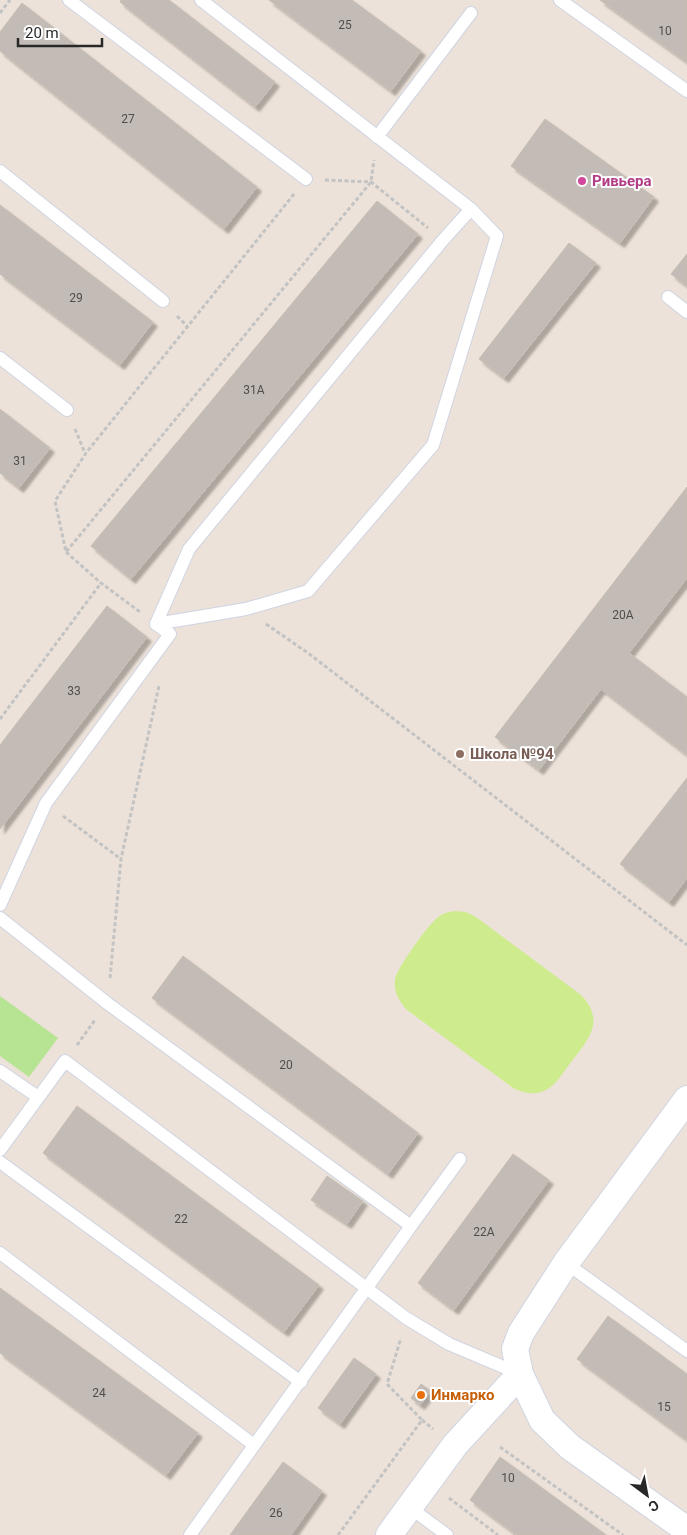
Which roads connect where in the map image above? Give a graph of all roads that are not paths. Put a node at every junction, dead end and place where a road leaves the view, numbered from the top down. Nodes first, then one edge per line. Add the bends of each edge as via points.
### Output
1 (70, 0) edge
2 (201, 0) edge
3 (560, 0) edge
4 (471, 13) dead end
5 (687, 92) edge
6 (377, 137) junction
7 (0, 170) edge
8 (306, 179) road end
9 (471, 209) junction
10 (668, 297) dead end
11 (163, 301) dead end
12 (687, 312) edge
13 (0, 358) edge
14 (67, 410) road end
15 (156, 624) junction
16 (0, 905) edge
17 (0, 918) edge
18 (0, 1070) edge
19 (38, 1097) junction
20 (687, 1099) edge
21 (0, 1150) edge
22 (460, 1159) dead end
23 (0, 1162) edge
24 (411, 1226) junction
25 (0, 1253) edge
26 (566, 1263) junction
27 (368, 1288) junction
28 (687, 1351) edge
29 (520, 1374) junction
30 (301, 1382) junction
31 (254, 1445) junction
32 (409, 1507) junction
33 (687, 1530) edge
34 (190, 1535) edge
35 (389, 1535) edge
36 (447, 1535) edge

1 - 8 lane
2 - 6 lane
3 - 5 lane
4 - 6 lane
6 - 9 lane
7 - 11 lane
9 - 15 lane via 188,549
9 - 15 lane via 497,236 433,445 308,590 246,609
10 - 12 lane
13 - 14 lane
15 - 16 lane via 170,634 46,803
17 - 24 lane via 107,1002
18 - 19 lane
19 - 21 lane
19 - 27 lane via 65,1062
20 - 26 street
22 - 24 lane
23 - 30 lane
24 - 27 lane
25 - 31 lane
26 - 28 lane
26 - 29 street via 514,1349
27 - 29 lane via 406,1318 449,1344
27 - 30 lane
29 - 32 street via 455,1445
29 - 33 street via 542,1420 570,1447
30 - 31 lane
31 - 34 lane
32 - 35 street
32 - 36 lane

